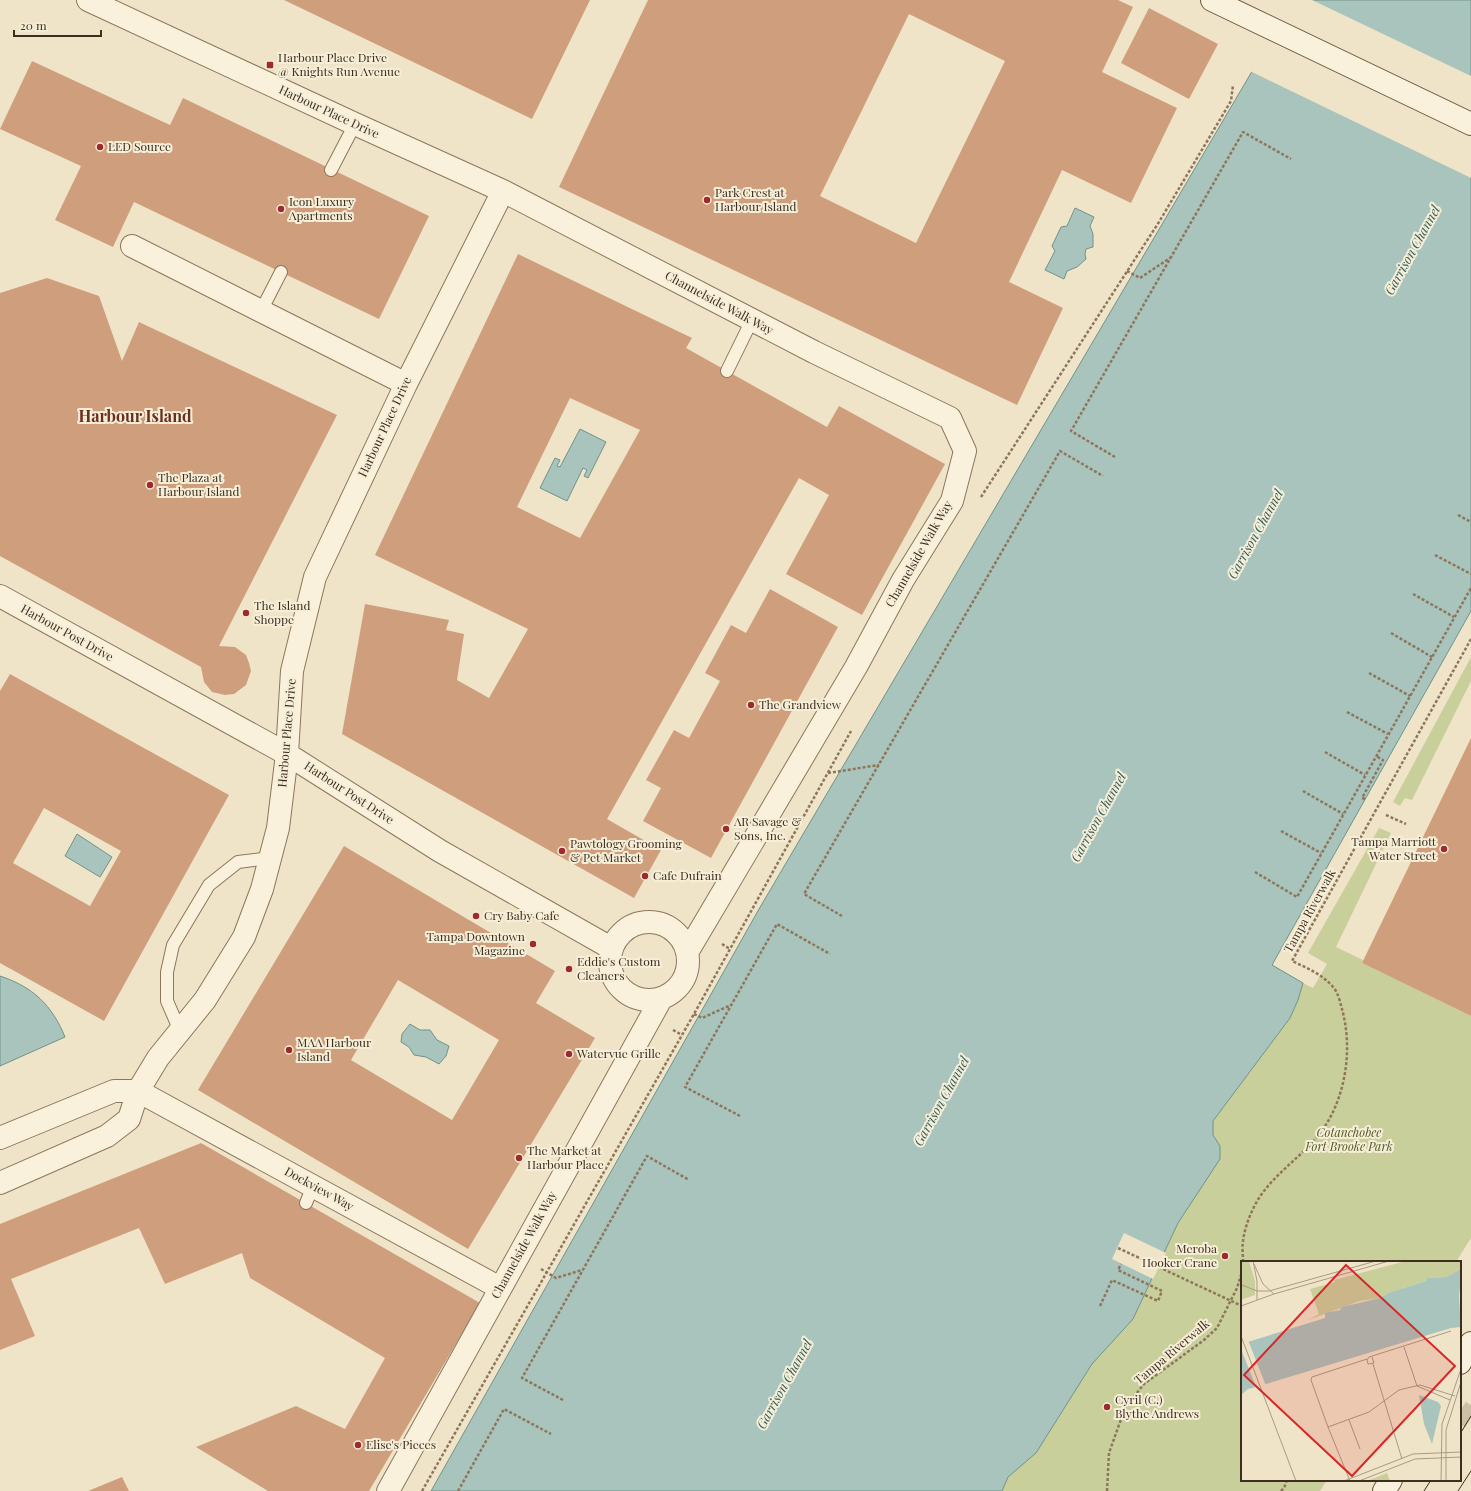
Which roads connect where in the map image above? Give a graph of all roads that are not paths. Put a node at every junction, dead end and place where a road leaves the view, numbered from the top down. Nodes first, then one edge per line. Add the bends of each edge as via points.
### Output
1 (88, 0) edge
2 (1212, 0) edge
3 (355, 124) junction
4 (1471, 124) edge
5 (332, 170) dead end
6 (503, 191) junction
7 (132, 246) dead end
8 (281, 272) dead end
9 (261, 311) junction
10 (752, 320) junction
11 (727, 371) dead end
12 (406, 384) junction
13 (0, 596) edge
14 (287, 754) junction
15 (270, 858) junction
16 (611, 948) junction
17 (688, 951) junction
18 (661, 999) junction
19 (180, 1031) junction
20 (138, 1091) junction
21 (0, 1138) edge
22 (0, 1184) edge
23 (500, 1288) junction
24 (1471, 1343) edge
25 (1461, 1361) edge
26 (1390, 1481) edge
27 (388, 1491) edge
28 (1384, 1491) edge

1 - 3 street, Harbour Place Drive
2 - 4 street
3 - 5 lane
3 - 6 street, Harbour Place Drive
6 - 10 street, Channelside Walk Way
6 - 12 street, Harbour Place Drive
7 - 9 street
8 - 9 lane
9 - 12 street
10 - 11 lane
10 - 17 street, Channelside Walk Way via 950,418 965,451 952,501 903,580 852,674
12 - 14 street, Harbour Place Drive via 315,576 292,671
13 - 14 street, Harbour Post Drive
14 - 15 street, Harbour Place Drive via 278,828
14 - 16 street, Harbour Post Drive via 440,851
15 - 19 street, Harbour Place Drive via 262,889 244,937 205,1000
15 - 19 lane via 238,862 209,885 173,945 167,972 167,1001
16 - 17 street via 624,930 642,922 659,922 672,928 681,937
16 - 18 street via 609,965 615,982 627,994 643,1001
17 - 18 street via 689,968 684,981 674,992
18 - 23 street, Channelside Walk Way
19 - 20 street, Harbour Place Drive via 158,1058
20 - 21 street via 114,1090
20 - 22 street, Harbour Place Drive via 129,1119 107,1136
20 - 23 street, Dockview Way via 310,1195
23 - 27 street, Channelside Walk Way
24 - 25 street
26 - 28 street

